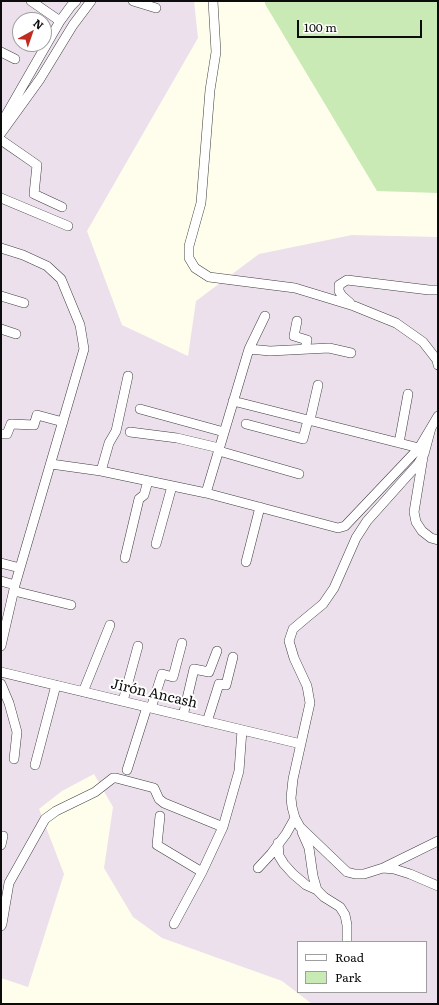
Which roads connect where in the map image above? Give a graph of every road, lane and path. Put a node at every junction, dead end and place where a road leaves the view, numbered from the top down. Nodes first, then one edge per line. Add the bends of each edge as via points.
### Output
1 (31, 1) edge
2 (76, 1) edge
3 (91, 1) edge
4 (133, 1) edge
5 (213, 1) edge
6 (156, 8) dead end
7 (60, 21) junction
8 (52, 33) edge
9 (1, 52) edge
10 (40, 52) edge
11 (14, 59) dead end
12 (1, 125) edge
13 (1, 133) edge
14 (1, 140) edge
15 (1, 198) edge
16 (62, 207) dead end
17 (68, 226) dead end
18 (1, 248) edge
19 (438, 290) edge
20 (1, 296) edge
21 (24, 303) dead end
22 (354, 306) junction
23 (265, 316) dead end
24 (297, 321) dead end
25 (1, 329) edge
26 (16, 334) dead end
27 (249, 349) junction
28 (305, 349) junction
29 (351, 353) dead end
30 (438, 365) edge
31 (128, 376) dead end
32 (318, 386) dead end
33 (408, 394) dead end
34 (233, 401) junction
35 (140, 409) dead end
36 (438, 416) edge
37 (309, 420) junction
38 (63, 422) junction
39 (246, 424) dead end
40 (130, 432) dead end
41 (224, 432) junction
42 (1, 434) edge
43 (399, 443) junction
44 (219, 449) junction
45 (421, 451) junction
46 (51, 464) junction
47 (100, 471) junction
48 (299, 474) dead end
49 (148, 481) junction
50 (172, 486) junction
51 (206, 493) junction
52 (260, 507) junction
53 (438, 540) edge
54 (156, 544) dead end
55 (125, 558) dead end
56 (246, 562) dead end
57 (1, 563) edge
58 (20, 568) junction
59 (1, 581) edge
60 (15, 588) junction
61 (72, 605) dead end
62 (110, 625) dead end
63 (182, 643) dead end
64 (1, 646) edge
65 (138, 646) dead end
66 (216, 651) dead end
67 (233, 658) dead end
68 (1, 672) edge
69 (1, 684) edge
70 (56, 685) junction
71 (83, 692) junction
72 (123, 701) junction
73 (149, 708) junction
74 (183, 716) junction
75 (207, 722) junction
76 (242, 730) junction
77 (301, 744) junction
78 (14, 759) dead end
79 (35, 766) dead end
80 (127, 770) dead end
81 (160, 816) dead end
82 (295, 818) junction
83 (224, 827) junction
84 (300, 827) junction
85 (438, 841) edge
86 (278, 844) junction
87 (258, 868) dead end
88 (384, 868) junction
89 (202, 872) junction
90 (438, 886) edge
91 (317, 890) junction
92 (174, 924) dead end
93 (1, 926) edge
94 (347, 941) edge

1 - 7 street
2 - 7 street
3 - 13 street
4 - 6 street
5 - 22 street via 216,52 210,90 202,203 190,246 190,258 195,268 209,277 295,288
7 - 8 street
9 - 11 street
10 - 12 street
14 - 16 street via 37,165 34,194
15 - 17 street
18 - 38 street via 47,266 61,279 80,325 84,349
19 - 22 street via 346,280 339,285 339,291
20 - 21 street
22 - 30 street via 396,323 423,342
23 - 27 street
24 - 28 street via 294,336 307,340
25 - 26 street
27 - 28 street
27 - 34 street
28 - 29 street via 328,348
31 - 47 street via 116,431
32 - 37 street
33 - 43 street
34 - 37 street
34 - 41 street
35 - 41 street
36 - 45 street
37 - 39 street via 303,439
37 - 43 street
38 - 42 street via 37,415 34,425 10,424 7,434
38 - 46 street
40 - 44 street via 177,438
41 - 44 street
43 - 45 street
44 - 48 street
44 - 51 street
45 - 52 street via 345,526 338,528
45 - 53 street via 414,512 416,522 422,531
45 - 77 street via 418,464 367,521 356,538 334,588 323,604 293,629 289,641 307,686 310,703
46 - 47 street
46 - 58 street
47 - 49 street
49 - 50 street
49 - 55 street via 144,495 139,499
50 - 51 street
50 - 54 street
51 - 52 street
52 - 56 street
57 - 58 street
58 - 60 street
59 - 60 street
60 - 61 street
60 - 64 street
62 - 71 street
63 - 73 street via 173,677 162,674
65 - 72 street
66 - 74 street via 209,672 194,670
67 - 75 street via 226,685 219,684
68 - 70 street, Jirón Ancash
69 - 78 street via 17,732
70 - 71 street, Jirón Ancash
70 - 79 street
71 - 72 street, Jirón Ancash
72 - 73 street, Jirón Ancash
73 - 74 street, Jirón Ancash
73 - 80 street
74 - 75 street, Jirón Ancash
75 - 76 street, Jirón Ancash
76 - 77 street, Jirón Ancash
76 - 83 street via 239,771
77 - 82 street via 291,798
81 - 89 street via 157,845
82 - 84 street
82 - 86 street
83 - 89 street
83 - 93 street via 164,803 154,788 113,778 95,792 45,819 9,884
84 - 88 street via 347,872 364,874
84 - 91 street via 309,848
85 - 88 street
86 - 87 street
86 - 91 street via 279,856 284,864 306,885
88 - 90 street via 410,874
89 - 92 street
91 - 94 street via 340,907 345,915

